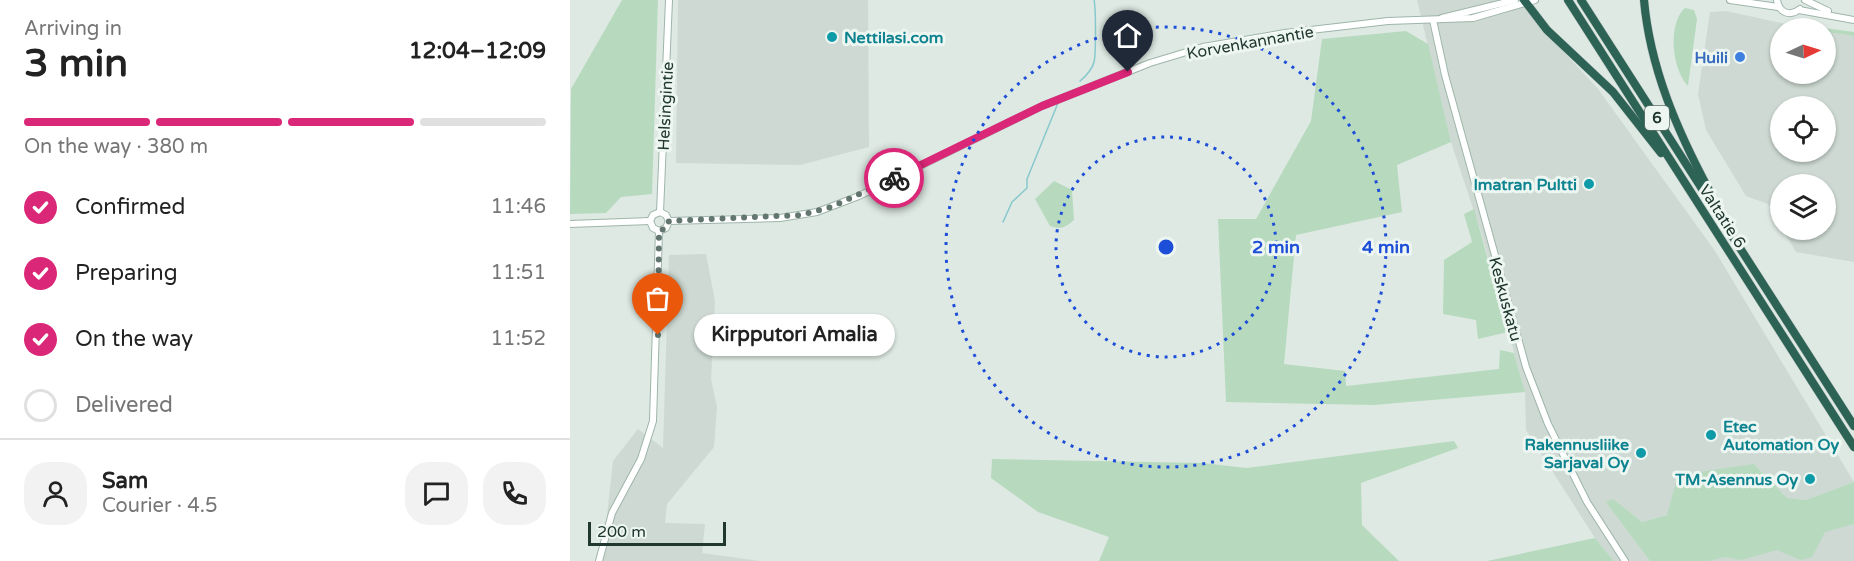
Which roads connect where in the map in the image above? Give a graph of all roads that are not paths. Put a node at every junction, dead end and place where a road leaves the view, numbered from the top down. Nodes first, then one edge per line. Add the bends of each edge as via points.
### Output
1 (669, 0) edge
2 (1515, 0) edge
3 (1535, 0) edge
4 (1568, 0) edge
5 (1581, 0) edge
6 (1644, 0) edge
7 (1731, 0) edge
8 (1804, 0) edge
9 (1525, 2) edge
10 (1778, 3) edge
11 (1799, 10) junction
12 (1852, 19) edge
13 (1433, 20) junction
14 (1686, 184) junction
15 (660, 212) junction
16 (650, 221) junction
17 (669, 221) junction
18 (570, 224) edge
19 (659, 231) junction
20 (1733, 237) junction
21 (1854, 426) edge
22 (1854, 447) edge
23 (599, 561) edge
24 (1625, 561) edge

1 - 15 main road, Helsingintie
2 - 13 main road, Korvenkannantie
3 - 9 main road, Korvenkannantie
4 - 14 highway, Valtatie 6 / 6
5 - 20 highway, Valtatie 6 / 6
6 - 20 highway via 1651,49 1671,111
7 - 10 main road
8 - 11 main road
8 - 12 main road
9 - 13 main road, Korvenkannantie via 1473,18
9 - 14 highway via 1546,30 1613,92
10 - 11 main road via 1786,13
11 - 12 main road
13 - 17 main road, Korvenkannantie via 1285,33 1203,48 1150,63 1042,106 831,207 780,218
13 - 24 main road, Keskuskatu via 1526,367 1548,424 1582,492
14 - 22 highway, Valtatie 6 / 6
15 - 16 main road
15 - 17 main road
16 - 18 main road
16 - 19 main road
17 - 19 main road
19 - 23 main road via 653,421 641,459 612,513
20 - 21 highway, Valtatie 6 / 6

